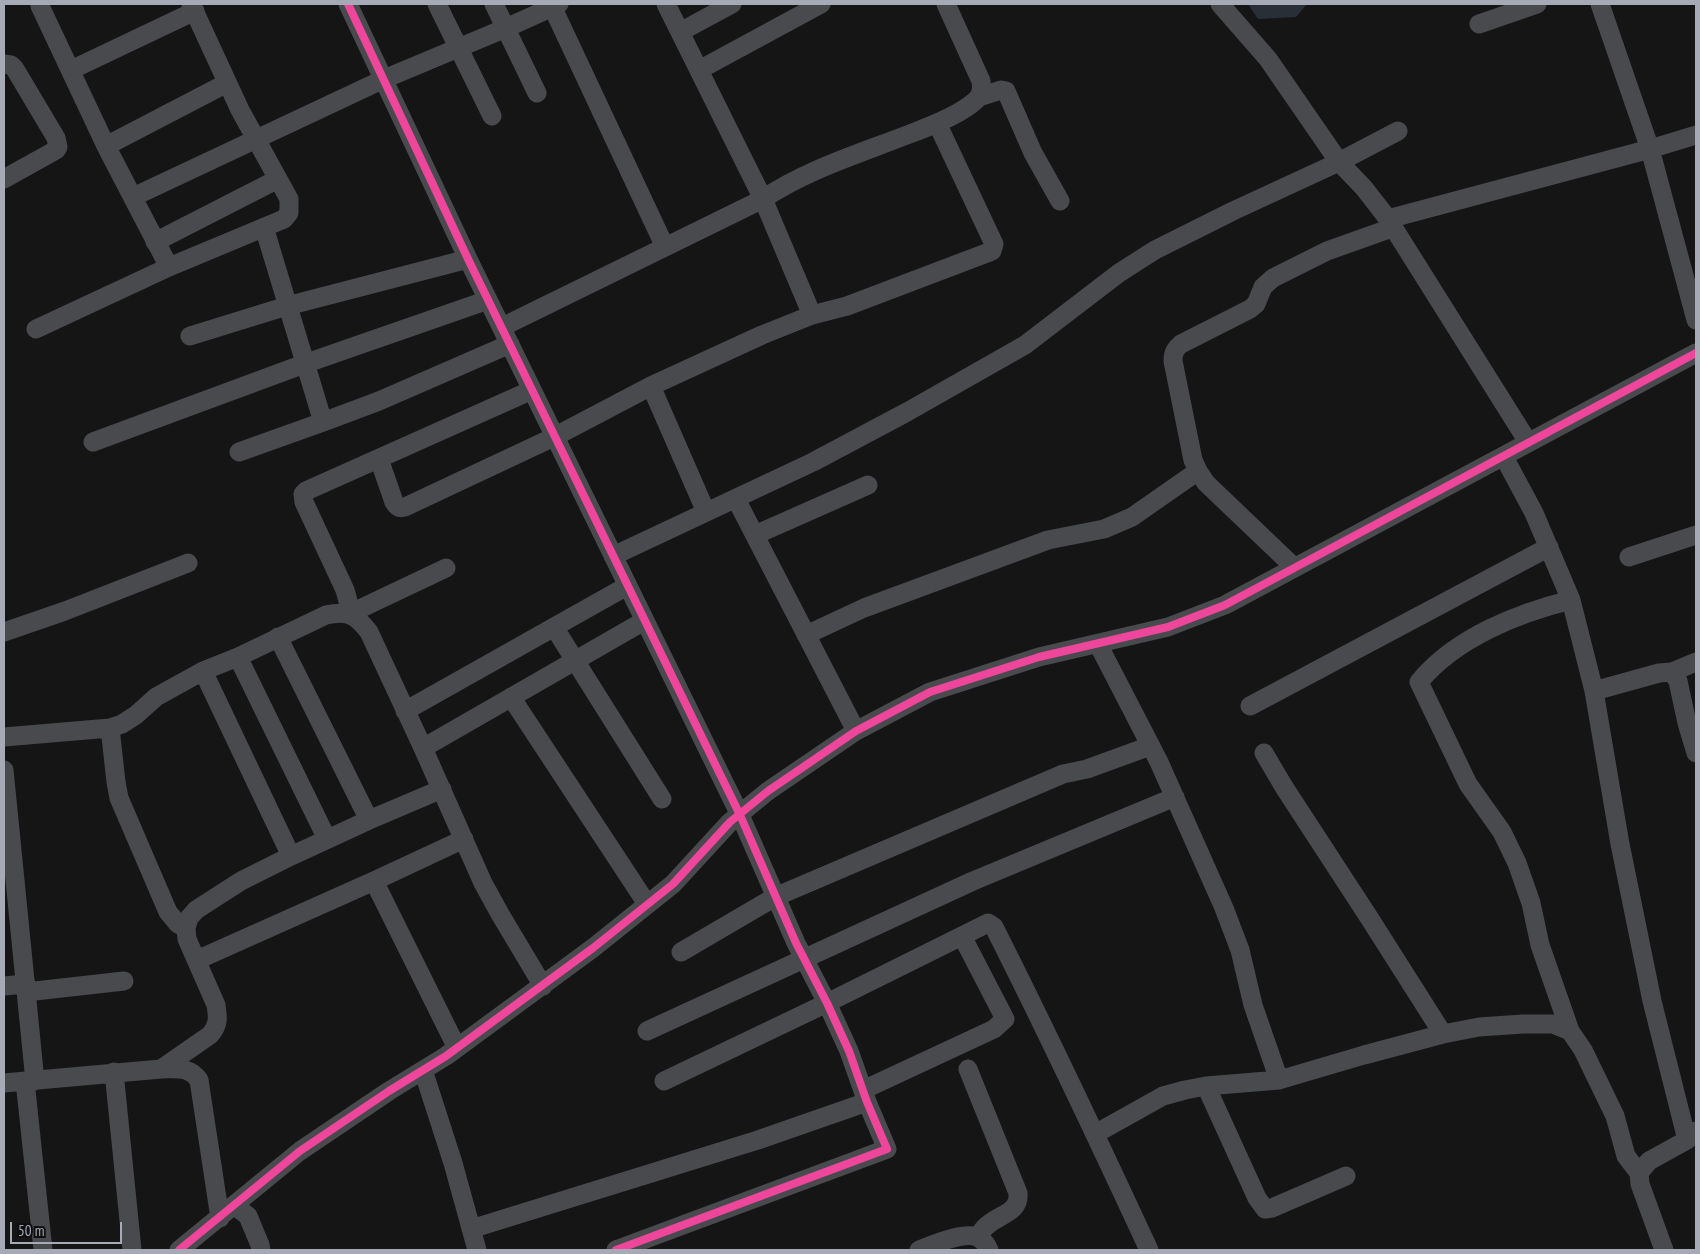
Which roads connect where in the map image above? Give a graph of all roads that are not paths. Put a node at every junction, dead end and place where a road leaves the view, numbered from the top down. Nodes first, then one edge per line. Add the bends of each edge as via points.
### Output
1 (348, 4) edge
2 (437, 4) edge
3 (494, 4) edge
4 (666, 4) edge
5 (732, 4) edge
6 (821, 4) edge
7 (946, 4) edge
8 (1220, 4) edge
9 (1537, 4) edge
10 (1600, 4) edge
11 (554, 5) edge
12 (40, 6) dead end
13 (193, 8) edge
14 (1479, 24) dead end
15 (506, 28) junction
16 (680, 32) junction
17 (460, 48) junction
18 (4, 64) edge
19 (71, 70) junction
20 (699, 70) junction
21 (384, 79) junction
22 (228, 83) junction
23 (537, 93) dead end
24 (979, 97) junction
25 (492, 116) dead end
26 (937, 123) junction
27 (1398, 131) dead end
28 (1696, 134) edge
29 (256, 140) junction
30 (106, 146) junction
31 (1650, 149) junction
32 (1339, 162) junction
33 (4, 179) edge
34 (278, 179) junction
35 (133, 197) junction
36 (763, 199) junction
37 (1060, 202) dead end
38 (1388, 219) junction
39 (264, 227) junction
40 (155, 242) junction
41 (665, 247) junction
42 (468, 259) junction
43 (169, 267) junction
44 (488, 300) junction
45 (288, 306) junction
46 (812, 315) junction
47 (1696, 320) edge
48 (502, 327) junction
49 (36, 329) dead end
50 (190, 336) dead end
51 (510, 344) junction
52 (1696, 353) edge
53 (304, 364) junction
54 (651, 386) junction
55 (532, 390) junction
56 (323, 422) junction
57 (554, 437) junction
58 (93, 442) dead end
59 (1528, 442) junction
60 (238, 452) dead end
61 (1504, 457) junction
62 (379, 459) junction
63 (1198, 471) junction
64 (868, 485) dead end
65 (736, 499) junction
66 (706, 512) junction
67 (755, 535) junction
68 (1696, 535) edge
69 (1549, 546) junction
70 (612, 556) junction
71 (1629, 557) dead end
72 (188, 563) dead end
73 (1294, 567) junction
74 (446, 568) dead end
75 (627, 586) junction
76 (1572, 600) junction
77 (350, 614) junction
78 (644, 620) junction
79 (554, 627) junction
80 (4, 632) edge
81 (806, 635) junction
82 (278, 637) junction
83 (1098, 644) junction
84 (238, 657) junction
85 (575, 660) junction
86 (1696, 662) edge
87 (203, 671) junction
88 (1672, 672) junction
89 (1594, 691) junction
90 (511, 697) junction
91 (1250, 706) dead end
92 (405, 711) junction
93 (110, 728) junction
94 (856, 731) junction
95 (4, 737) edge
96 (1150, 746) junction
97 (423, 748) junction
98 (1264, 752) dead end
99 (1696, 753) edge
100 (4, 770) edge
101 (442, 790) junction
102 (1175, 798) junction
103 (662, 799) dead end
104 (740, 815) junction
105 (369, 820) junction
106 (464, 839) junction
107 (328, 840) junction
108 (291, 856) junction
109 (374, 881) junction
110 (775, 897) junction
111 (647, 904) junction
112 (186, 928) junction
113 (962, 936) junction
114 (681, 952) dead end
115 (804, 958) junction
116 (197, 960) junction
117 (124, 981) dead end
118 (4, 986) edge
119 (543, 986) junction
120 (26, 988) junction
121 (827, 1003) junction
122 (647, 1031) dead end
123 (1570, 1031) junction
124 (1443, 1034) junction
125 (457, 1048) junction
126 (161, 1068) junction
127 (968, 1069) dead end
128 (423, 1070) junction
129 (114, 1072) junction
130 (1279, 1080) junction
131 (30, 1081) junction
132 (664, 1082) dead end
133 (4, 1083) edge
134 (1206, 1086) junction
135 (865, 1096) junction
136 (1095, 1134) junction
137 (1692, 1136) edge
138 (1639, 1173) junction
139 (1346, 1176) dead end
140 (235, 1206) junction
141 (220, 1218) junction
142 (471, 1230) junction
143 (983, 1244) edge
144 (42, 1250) edge
145 (132, 1250) edge
146 (179, 1250) edge
147 (261, 1250) edge
148 (477, 1250) edge
149 (616, 1250) edge
150 (918, 1250) edge
151 (1150, 1250) edge
152 (1664, 1250) edge

1 - 21 street
2 - 17 street
3 - 15 street
4 - 16 street
5 - 16 street
6 - 20 street
7 - 24 street via 980,81
8 - 32 street via 1268,59
9 - 14 street
10 - 31 street
11 - 15 street
11 - 41 street
12 - 19 street
13 - 19 street
13 - 22 street
15 - 17 street
15 - 23 street
16 - 20 street
17 - 21 street
17 - 25 street
18 - 33 street via 15,69 56,138 58,147
19 - 30 street
20 - 36 street
21 - 29 street
21 - 42 street
22 - 29 street
22 - 30 street
24 - 26 street
24 - 37 street via 1006,91 1033,153
26 - 36 street via 812,172
26 - 46 street via 994,248 847,306
27 - 32 street
28 - 31 street
29 - 34 street
29 - 35 street
30 - 35 street
31 - 38 street
31 - 47 street
32 - 38 street
32 - 65 street via 1155,250 1119,273 1025,345 813,462
34 - 39 street via 289,199 290,213
34 - 40 street
35 - 40 street
36 - 41 street
36 - 46 street
38 - 59 street
38 - 63 street via 1386,230 1328,251 1273,278 1263,287 1256,304 1250,309 1175,349 1173,361
39 - 43 street
39 - 45 street
40 - 43 street
41 - 48 street
42 - 44 street
42 - 45 street
43 - 49 street
44 - 48 street
44 - 53 street
45 - 50 street
45 - 53 street
46 - 54 street
48 - 51 street
51 - 55 street
51 - 56 street
52 - 59 street
53 - 56 street
53 - 58 street
54 - 57 street
54 - 66 street
55 - 57 street
55 - 62 street
56 - 60 street
57 - 62 street via 401,508 396,507
57 - 70 street
59 - 61 street
61 - 69 street
61 - 73 street
62 - 77 street via 306,491 302,498 345,590
63 - 73 street
63 - 81 street via 1132,517 1104,529 1048,540 864,608
64 - 67 street
65 - 66 street
65 - 67 street
66 - 70 street
67 - 81 street
68 - 71 street
69 - 76 street
69 - 91 street
70 - 75 street
72 - 80 street
73 - 83 street via 1226,605 1168,626
74 - 77 street
75 - 78 street
75 - 79 street
76 - 89 street
76 - 123 street via 1538,609 1480,634 1450,651 1419,682 1468,784 1502,832 1517,863 1540,946
77 - 82 street via 326,615
77 - 92 street via 360,620 369,632
78 - 85 street
78 - 104 street
79 - 85 street
79 - 92 street
81 - 94 street
82 - 84 street
82 - 105 street
83 - 94 street via 1040,657 930,692
83 - 96 street
84 - 87 street
84 - 107 street
85 - 90 street
85 - 103 street
86 - 88 street
87 - 93 street
87 - 108 street
88 - 89 street
88 - 99 street via 1678,682
89 - 137 street via 1620,844 1652,1001
90 - 97 street
90 - 111 street
92 - 97 street
93 - 95 street
93 - 112 street via 116,782 125,813 168,912
94 - 104 street via 768,791
96 - 102 street
96 - 110 street via 1087,769 1063,774
97 - 101 street
98 - 124 street
100 - 120 street
101 - 105 street
101 - 106 street
102 - 115 street via 973,881
102 - 130 street via 1240,950 1253,1005
104 - 110 street
104 - 111 street via 673,884
105 - 107 street
106 - 109 street
106 - 119 street via 491,899
107 - 108 street
108 - 112 street via 207,902 189,918
109 - 116 street
109 - 125 street
110 - 114 street
110 - 115 street
111 - 119 street
112 - 116 street via 187,939
113 - 121 street
113 - 135 street via 1005,1019 994,1029
113 - 136 street via 988,923 994,927
115 - 121 street
115 - 122 street
116 - 126 street via 216,1005 216,1028
117 - 120 street
118 - 120 street
119 - 125 street
120 - 131 street
121 - 132 street
121 - 135 street
123 - 124 street via 1553,1024 1523,1024
123 - 138 street via 1583,1050 1615,1116 1626,1156
124 - 130 street
125 - 128 street
126 - 129 street
126 - 141 street via 185,1070 194,1073 199,1080
127 - 143 street via 1019,1200 1016,1206 988,1224
128 - 140 street via 300,1151
128 - 142 street
129 - 131 street
129 - 145 street
130 - 134 street
131 - 133 street
131 - 144 street
134 - 136 street via 1163,1096
134 - 139 street via 1265,1209
135 - 142 street via 758,1140
135 - 149 street via 887,1150
136 - 151 street
137 - 138 street via 1649,1161
138 - 152 street
140 - 141 street
140 - 147 street via 248,1216
141 - 146 street
142 - 148 street
143 - 150 street via 965,1236

